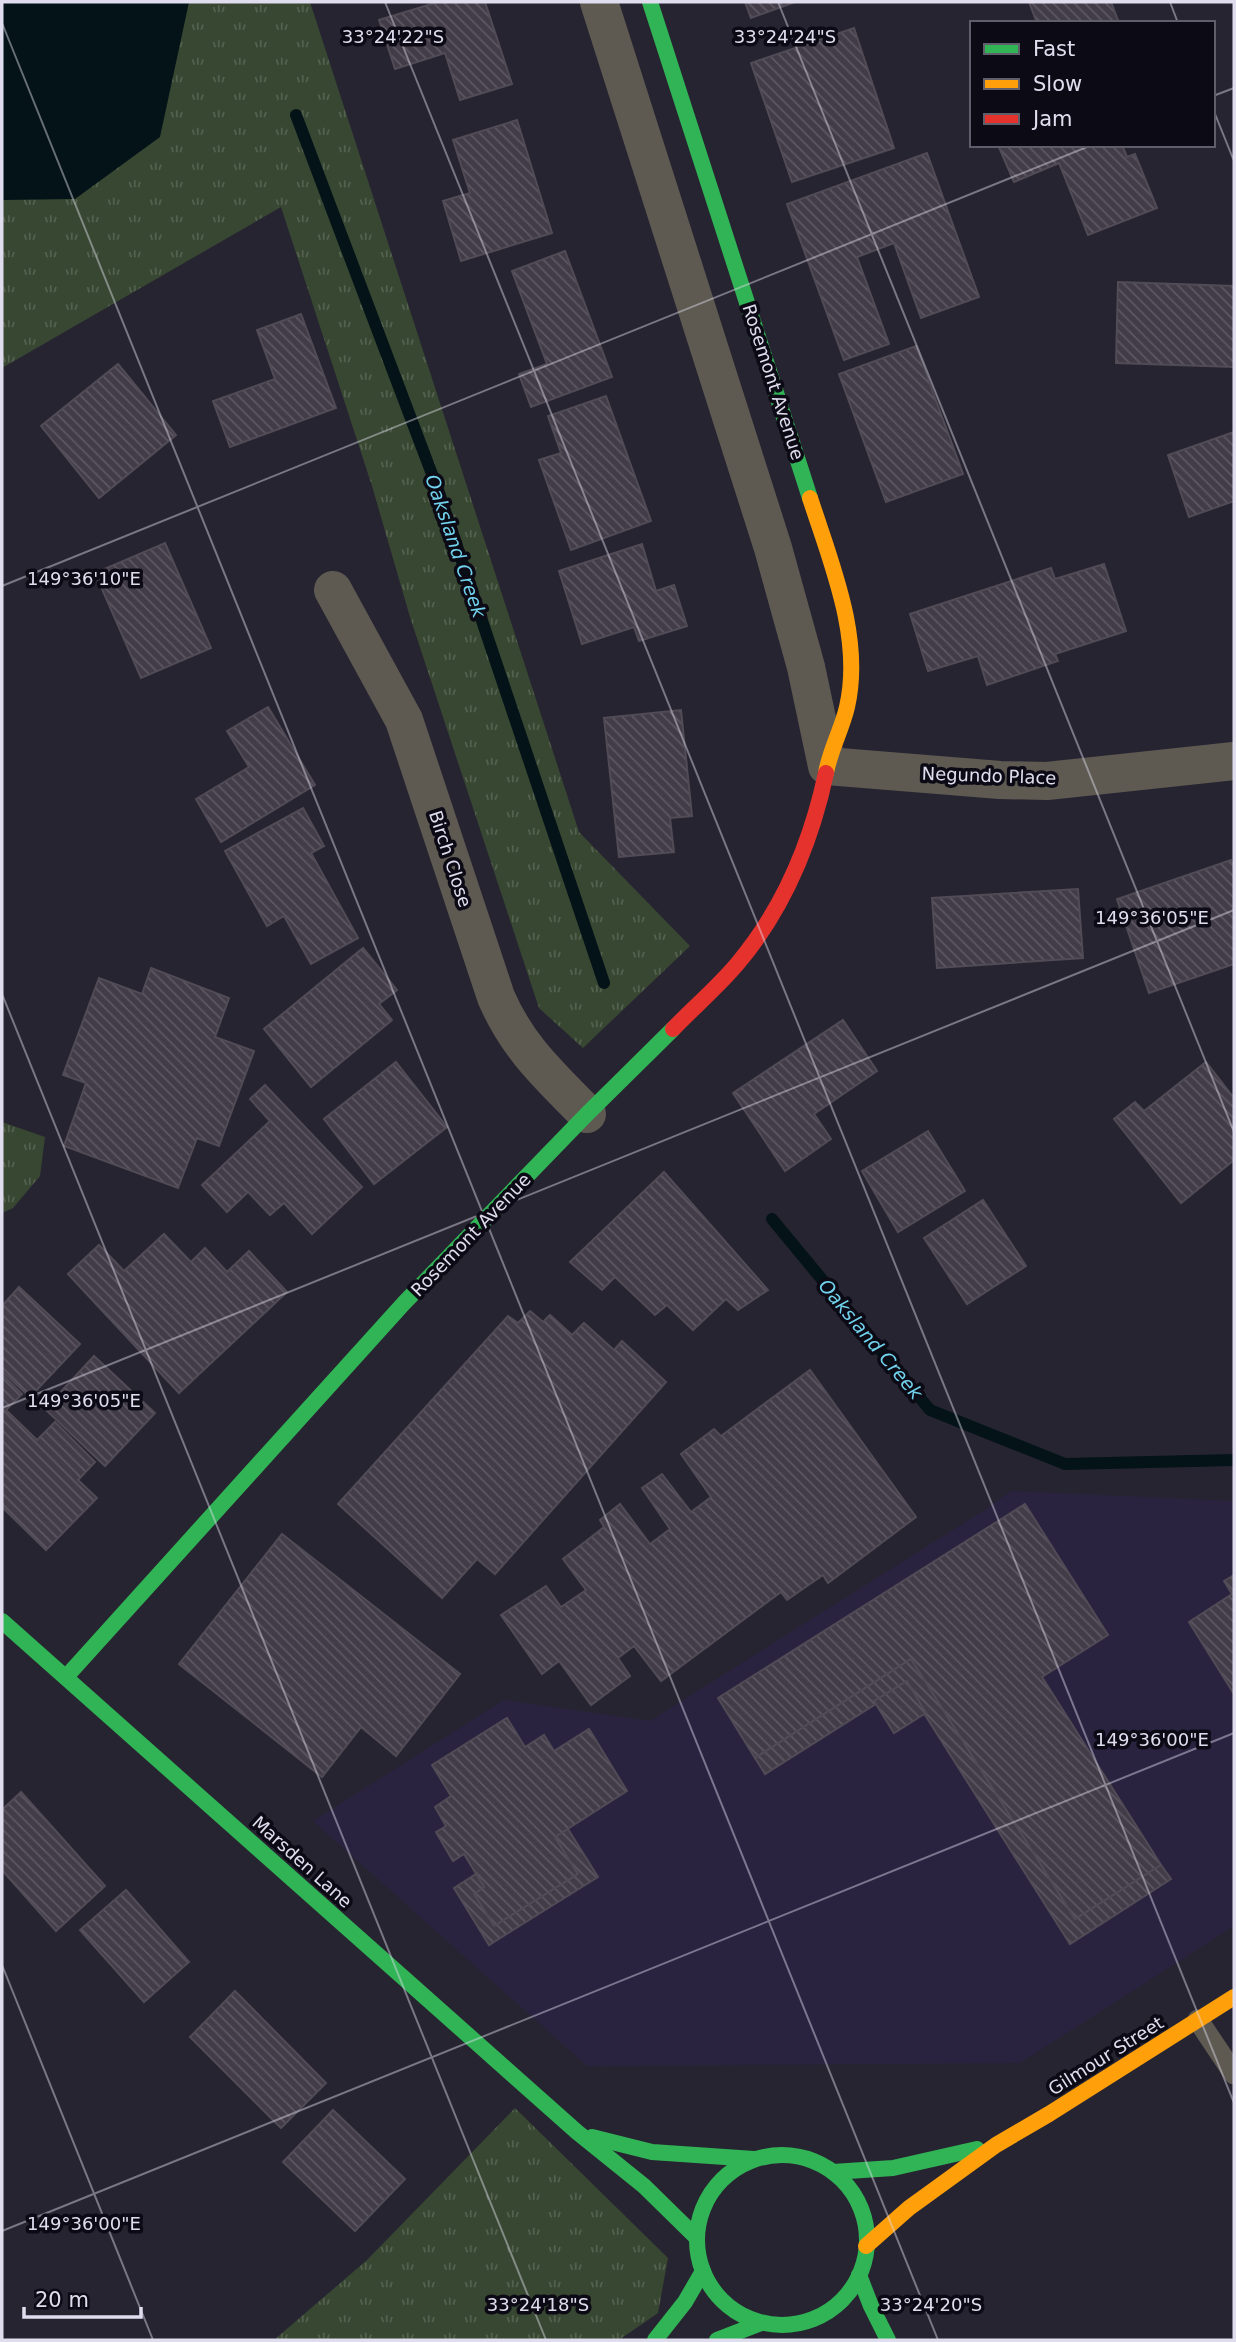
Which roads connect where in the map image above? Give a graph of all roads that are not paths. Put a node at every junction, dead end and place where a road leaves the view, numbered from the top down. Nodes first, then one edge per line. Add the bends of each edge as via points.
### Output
1 (599, 2) edge
2 (650, 2) edge
3 (333, 590) dead end
4 (1234, 761) edge
5 (827, 766) junction
6 (587, 1114) junction
7 (2, 1620) edge
8 (66, 1677) junction
9 (1234, 1997) edge
10 (1198, 2020) junction
11 (1234, 2074) edge
12 (577, 2132) junction
13 (996, 2145) junction
14 (754, 2160) junction
15 (833, 2172) junction
16 (697, 2238) junction
17 (866, 2246) junction
18 (703, 2272) junction
19 (859, 2274) junction
20 (761, 2323) junction
21 (797, 2324) junction
22 (818, 2333) dead end
23 (655, 2340) edge
24 (717, 2340) edge
25 (888, 2340) edge

1 - 5 street, Rosemont Avenue via 773,548
2 - 5 main road, Rosemont Avenue via 843,611 852,666 847,707
3 - 6 street, Birch Close via 404,720 506,1021 522,1045
4 - 5 street, Negundo Place via 1047,781
5 - 6 main road, Rosemont Avenue via 805,849 767,924 705,998
6 - 8 main road, Rosemont Avenue via 404,1303
7 - 8 main road, Marsden Lane
8 - 12 main road, Marsden Lane
9 - 10 main road, Gilmour Street
10 - 11 lane
10 - 13 main road, Gilmour Street
12 - 14 main road, Marsden Lane via 669,2155
12 - 16 main road, Marsden Lane
13 - 15 main road, Gilmour Street via 893,2168
13 - 17 main road, Gilmour Street via 936,2187
14 - 15 main road via 803,2158
14 - 16 main road via 739,2166 713,2190 699,2220
15 - 17 main road via 859,2205
16 - 18 main road
17 - 19 main road
18 - 20 main road via 726,2304
18 - 23 main road
19 - 21 main road via 852,2289 828,2312
19 - 25 main road
20 - 21 main road
20 - 24 main road
21 - 22 main road

